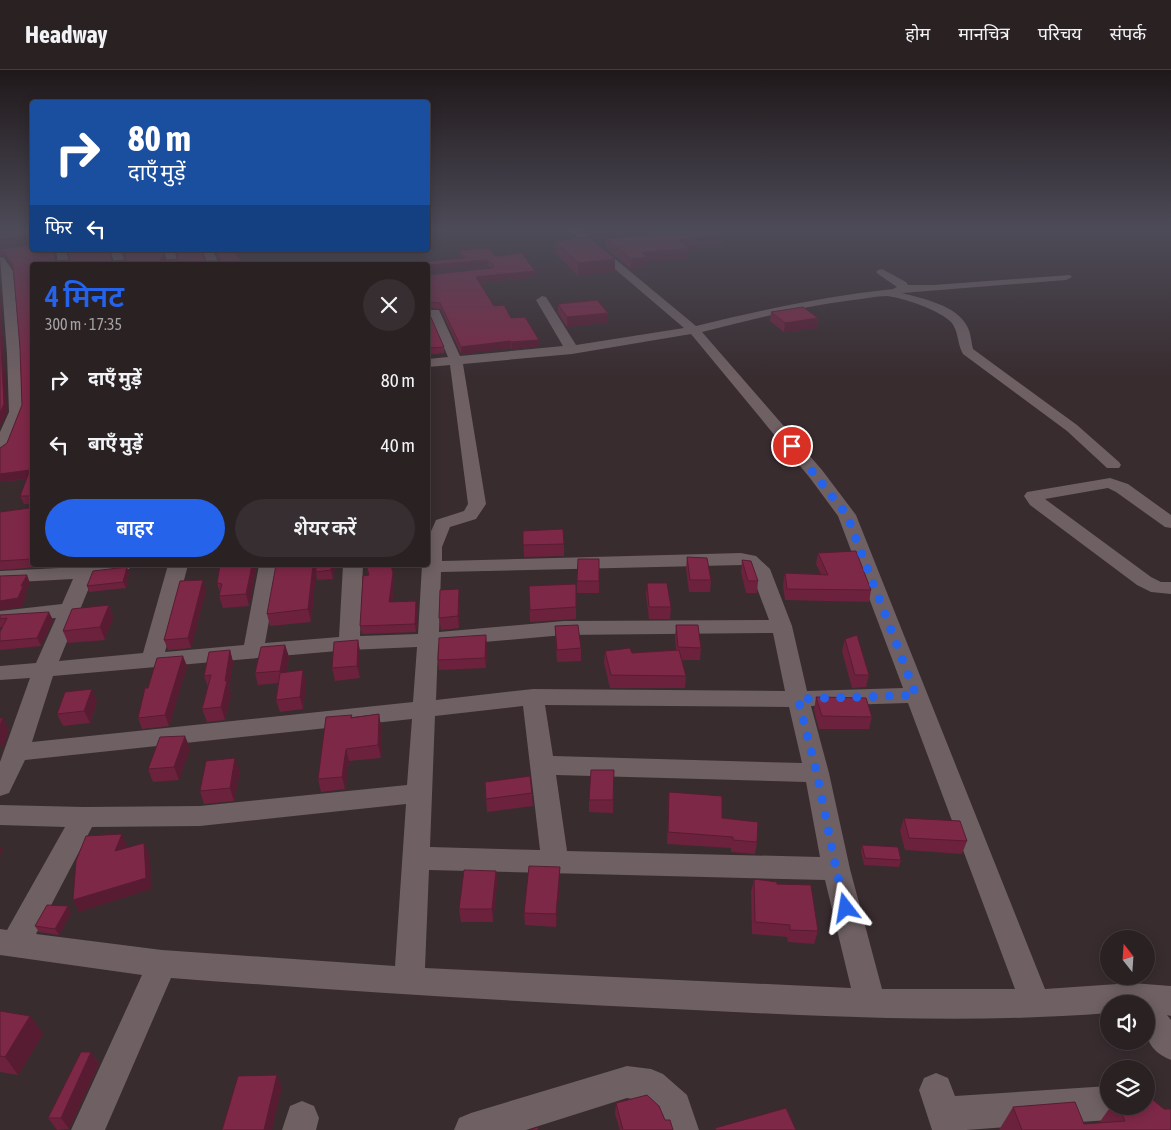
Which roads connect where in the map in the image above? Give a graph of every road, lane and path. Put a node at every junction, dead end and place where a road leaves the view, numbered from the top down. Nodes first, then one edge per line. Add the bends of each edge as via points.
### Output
1 (7, 278) edge
2 (639, 278) edge
3 (893, 278) edge
4 (1048, 278) edge
5 (902, 288) junction
6 (888, 293) junction
7 (542, 300) dead end
8 (430, 310) edge
9 (694, 330) junction
10 (572, 350) junction
11 (456, 360) junction
12 (430, 363) edge
13 (30, 409) edge
14 (16, 412) junction
15 (0, 415) edge
16 (0, 450) edge
17 (1113, 465) dead end
18 (1171, 522) edge
19 (177, 567) edge
20 (269, 567) edge
21 (353, 567) edge
22 (432, 567) junction
23 (88, 568) edge
24 (0, 578) edge
25 (1171, 588) edge
26 (70, 610) junction
27 (0, 617) edge
28 (782, 626) junction
29 (428, 640) junction
30 (349, 643) junction
31 (253, 651) junction
32 (152, 661) junction
33 (44, 670) junction
34 (0, 674) edge
35 (916, 695) junction
36 (533, 697) junction
37 (798, 699) junction
38 (424, 708) junction
39 (17, 752) junction
40 (542, 765) junction
41 (817, 774) junction
42 (0, 786) edge
43 (420, 793) junction
44 (0, 815) edge
45 (84, 817) junction
46 (416, 858) junction
47 (555, 862) junction
48 (836, 869) junction
49 (8, 943) edge
50 (162, 964) junction
51 (410, 982) junction
52 (1171, 1001) edge
53 (1155, 1003) edge
54 (870, 1004) junction
55 (1036, 1004) junction
56 (1100, 1005) edge
57 (1155, 1024) edge
58 (1171, 1044) edge
59 (1100, 1104) edge
60 (943, 1111) edge
61 (980, 1121) edge
62 (88, 1130) edge
63 (471, 1130) edge
64 (682, 1130) edge

1 - 14 street
2 - 9 street
3 - 5 street via 902,284
4 - 5 street
5 - 6 street
6 - 9 street via 791,307
6 - 17 street via 930,305 957,322 968,351 1072,428
7 - 10 street
8 - 11 street
9 - 10 street
9 - 35 street via 847,515
10 - 11 street
11 - 12 street
11 - 22 street via 477,504 470,515 442,524 433,547
13 - 14 street
14 - 15 street
14 - 16 street
18 - 25 street via 1110,483 1033,496 1144,581 1158,588
19 - 32 street
20 - 31 street
21 - 30 street
22 - 28 street via 749,560 760,569
22 - 29 street
23 - 24 street
23 - 26 street
26 - 27 street
26 - 33 street
28 - 29 street via 564,628
28 - 37 street
29 - 30 street
29 - 38 street
30 - 31 street
31 - 32 street
32 - 33 street
33 - 34 street
33 - 39 street
35 - 37 street
35 - 55 street
36 - 37 street
36 - 38 street
36 - 40 street
37 - 41 street
38 - 39 street
38 - 43 street
39 - 42 street
40 - 41 street
40 - 47 street
41 - 48 street
43 - 45 street via 200,816
43 - 46 street
44 - 45 street
45 - 49 street
46 - 47 street
46 - 51 street
47 - 48 street
48 - 54 street
49 - 50 street
50 - 51 street
50 - 62 street
51 - 54 street
52 - 53 street
54 - 55 street
55 - 56 street
57 - 58 street
59 - 61 street
60 - 61 street
63 - 64 street via 627,1082 651,1086 675,1107

